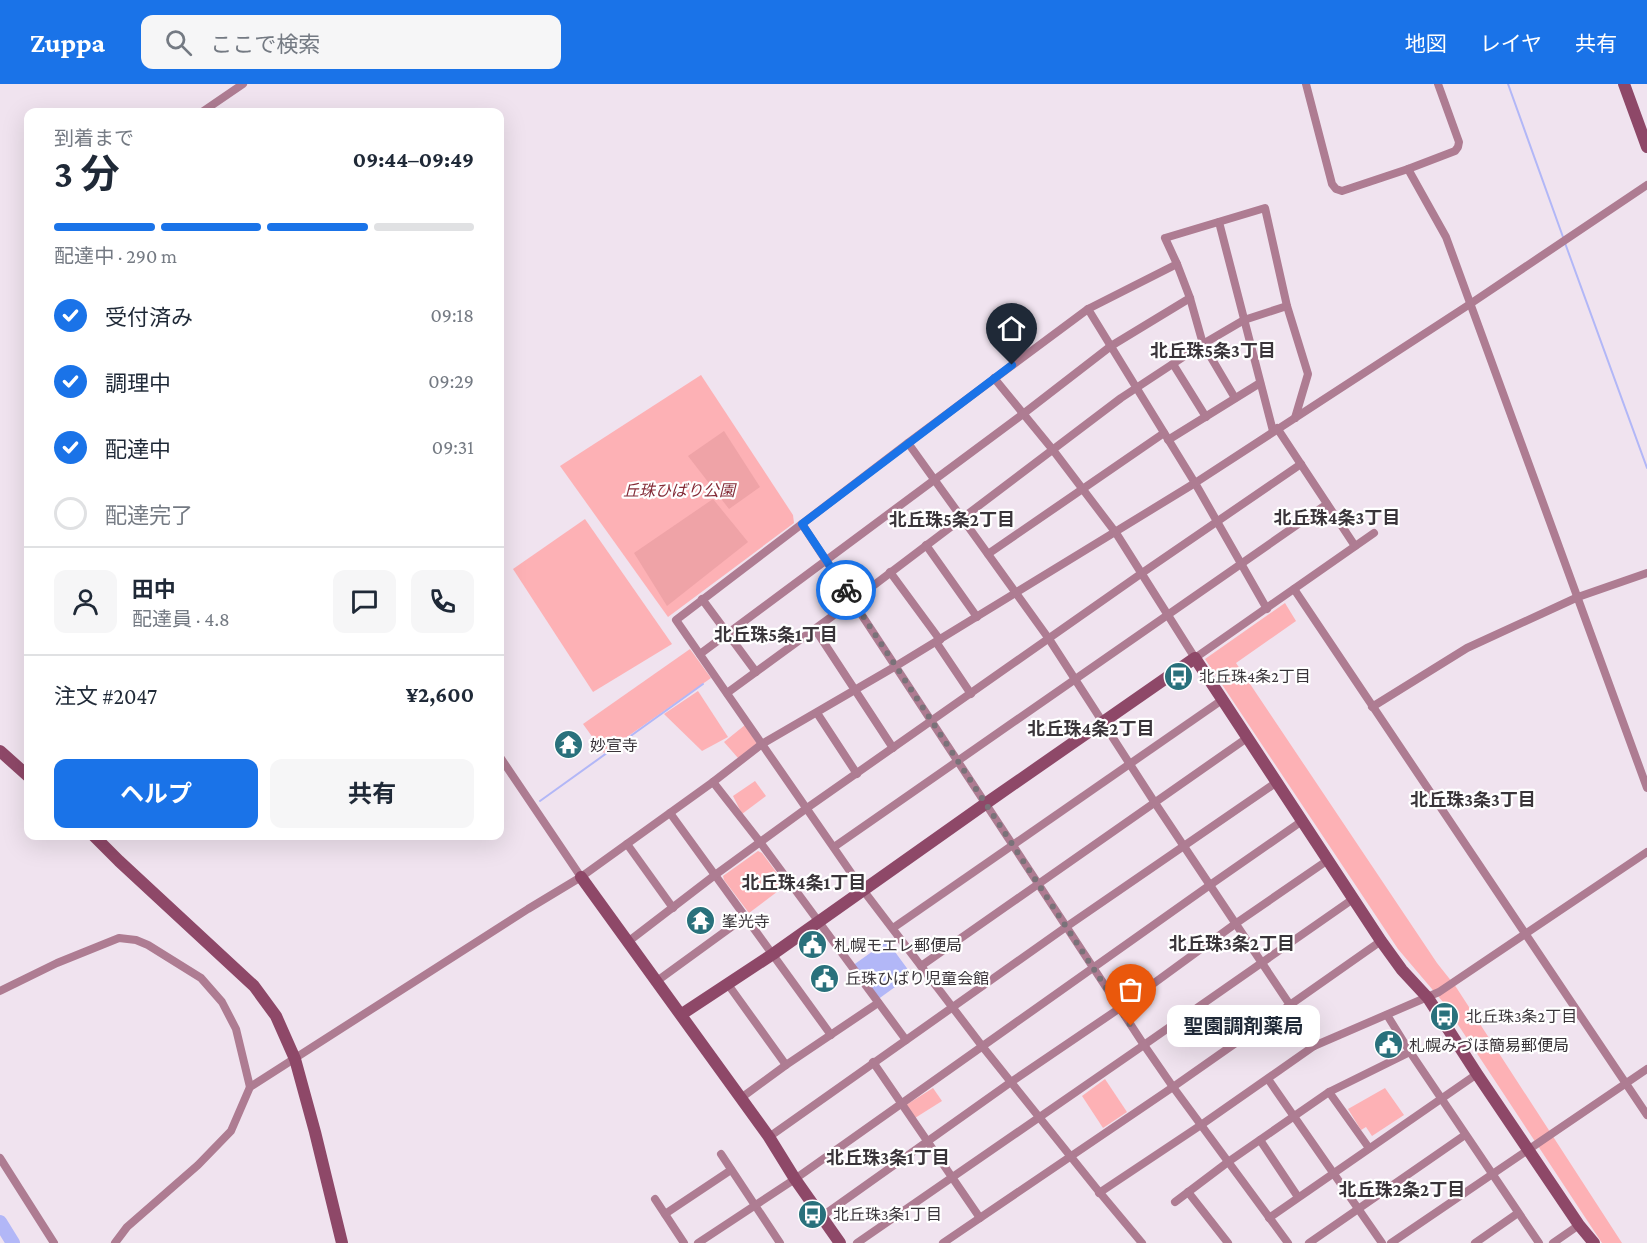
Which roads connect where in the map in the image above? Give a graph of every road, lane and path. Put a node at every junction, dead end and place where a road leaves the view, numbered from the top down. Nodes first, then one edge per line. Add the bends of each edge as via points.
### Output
1 (243, 84) edge
2 (1306, 84) edge
3 (1438, 84) edge
4 (1624, 84) edge
5 (208, 108) edge
6 (1644, 129) edge
7 (1647, 147) edge
8 (1408, 169) junction
9 (1647, 185) edge
10 (1219, 222) junction
11 (1177, 264) junction
12 (1190, 298) junction
13 (1470, 304) junction
14 (1287, 306) junction
15 (1088, 309) junction
16 (1244, 320) junction
17 (1203, 344) junction
18 (1111, 346) junction
19 (1173, 364) junction
20 (994, 378) junction
21 (1260, 383) junction
22 (1136, 388) junction
23 (1235, 398) junction
24 (1023, 414) junction
25 (1206, 417) junction
26 (1295, 418) junction
27 (1275, 429) junction
28 (1166, 436) junction
29 (908, 443) junction
30 (1053, 450) junction
31 (1301, 465) junction
32 (935, 480) junction
33 (1195, 483) junction
34 (1083, 490) junction
35 (1327, 504) junction
36 (962, 518) junction
37 (1217, 522) junction
38 (802, 524) junction
39 (1116, 532) junction
40 (1374, 533) dead end
41 (926, 545) junction
42 (1355, 546) junction
43 (988, 554) junction
44 (826, 561) junction
45 (1241, 564) junction
46 (891, 572) junction
47 (1142, 573) junction
48 (1647, 573) edge
49 (1294, 589) junction
50 (1016, 593) junction
51 (1578, 597) junction
52 (702, 599) junction
53 (853, 600) junction
54 (1266, 609) junction
55 (1168, 614) junction
56 (977, 617) junction
57 (815, 629) junction
58 (728, 634) junction
59 (1048, 639) junction
60 (938, 641) junction
61 (700, 654) junction
62 (1195, 658) junction
63 (896, 666) junction
64 (756, 672) junction
65 (1074, 680) junction
66 (856, 691) junction
67 (727, 693) junction
68 (971, 694) junction
69 (1222, 700) junction
70 (1372, 707) junction
71 (817, 713) junction
72 (932, 722) junction
73 (1102, 723) junction
74 (1247, 738) junction
75 (762, 744) junction
76 (893, 748) junction
77 (0, 750) edge
78 (958, 762) junction
79 (504, 763) edge
80 (1130, 764) junction
81 (24, 772) edge
82 (857, 774) junction
83 (713, 782) junction
84 (1276, 782) junction
85 (1647, 788) edge
86 (1155, 803) junction
87 (985, 804) junction
88 (807, 808) junction
89 (670, 813) junction
90 (1302, 821) junction
91 (98, 840) edge
92 (760, 842) junction
93 (627, 844) junction
94 (1012, 845) junction
95 (1184, 845) junction
96 (834, 847) junction
97 (1647, 852) edge
98 (1328, 860) junction
99 (715, 875) junction
100 (581, 877) junction
101 (1038, 885) junction
102 (1210, 885) junction
103 (863, 890) junction
104 (1353, 899) junction
105 (672, 908) junction
106 (745, 917) junction
107 (818, 921) junction
108 (1235, 924) junction
109 (1066, 927) junction
110 (893, 928) junction
111 (1526, 933) junction
112 (628, 941) junction
113 (1380, 941) junction
114 (773, 954) junction
115 (1261, 962) junction
116 (921, 966) junction
117 (1094, 968) junction
118 (657, 981) junction
119 (727, 983) junction
120 (0, 992) edge
121 (1428, 998) junction
122 (878, 1003) junction
123 (1290, 1005) junction
124 (953, 1007) junction
125 (1119, 1008) junction
126 (682, 1014) junction
127 (1387, 1015) junction
128 (831, 1035) junction
129 (906, 1040) junction
130 (1144, 1045) junction
131 (982, 1046) junction
132 (1314, 1046) junction
133 (1410, 1052) junction
134 (295, 1059) junction
135 (873, 1062) junction
136 (786, 1065) junction
137 (1647, 1069) edge
138 (1477, 1074) junction
139 (1268, 1078) junction
140 (1011, 1082) junction
141 (1625, 1083) junction
142 (250, 1087) junction
143 (1173, 1087) junction
144 (1329, 1092) junction
145 (741, 1098) junction
146 (1441, 1099) junction
147 (901, 1104) junction
148 (1647, 1115) edge
149 (1040, 1117) junction
150 (1294, 1117) junction
151 (1201, 1125) junction
152 (1465, 1135) junction
153 (769, 1137) junction
154 (1260, 1140) junction
155 (927, 1142) junction
156 (1369, 1148) junction
157 (1528, 1149) junction
158 (721, 1154) dead end
159 (1071, 1156) junction
160 (0, 1158) edge
161 (1228, 1162) junction
162 (731, 1170) junction
163 (1333, 1173) junction
164 (1491, 1174) junction
165 (951, 1177) junction
166 (795, 1179) junction
167 (1188, 1192) junction
168 (1100, 1193) junction
169 (1298, 1197) junction
170 (655, 1199) dead end
171 (1175, 1202) dead end
172 (754, 1206) junction
173 (1358, 1209) junction
174 (1518, 1213) junction
175 (665, 1214) junction
176 (821, 1217) junction
177 (980, 1218) junction
178 (1269, 1218) junction
179 (1580, 1225) junction
180 (778, 1242) edge
181 (54, 1243) edge
182 (115, 1243) edge
183 (342, 1243) edge
184 (684, 1243) edge
185 (698, 1243) edge
186 (840, 1243) edge
187 (857, 1243) edge
188 (943, 1243) edge
189 (1142, 1243) edge
190 (1228, 1243) edge
191 (1288, 1243) edge
192 (1309, 1243) edge
193 (1382, 1243) edge
194 (1391, 1243) edge
195 (1475, 1243) edge
196 (1539, 1243) edge
197 (1553, 1243) edge
198 (1594, 1243) edge

1 - 5 street
2 - 8 street via 1336,189 1342,191
3 - 8 street via 1458,147
4 - 6 street
6 - 7 street
8 - 13 street via 1446,237
9 - 13 street
10 - 11 street via 1165,238
10 - 14 street via 1265,208
10 - 16 street
11 - 12 street
11 - 15 street
12 - 17 street
12 - 18 street
13 - 26 street
13 - 51 street
14 - 16 street
14 - 26 street via 1308,374
15 - 18 street
15 - 20 street
16 - 17 street
16 - 21 street
17 - 19 street
17 - 23 street
18 - 22 street
18 - 24 street
19 - 22 street
19 - 25 street
20 - 24 street
20 - 29 street
21 - 23 street
21 - 27 street
22 - 28 street
22 - 30 street
23 - 25 street
24 - 30 street
24 - 32 street
25 - 28 street
26 - 27 street
27 - 31 street
27 - 33 street
28 - 33 street
28 - 34 street
29 - 32 street
29 - 38 street
30 - 34 street
30 - 36 street
31 - 35 street
31 - 37 street
32 - 36 street
32 - 44 street
33 - 37 street
33 - 39 street
34 - 39 street
34 - 43 street
35 - 42 street
35 - 45 street
36 - 41 street
36 - 43 street
37 - 45 street
37 - 47 street
38 - 44 street
38 - 52 street
39 - 47 street
39 - 50 street
40 - 42 street
41 - 46 street
41 - 56 street
42 - 49 street
43 - 50 street
44 - 53 street
44 - 58 street
45 - 54 street
45 - 55 street
46 - 53 street
46 - 60 street
47 - 55 street
47 - 59 street
48 - 51 street
49 - 54 street
49 - 70 street
50 - 56 street
50 - 59 street
51 - 70 street via 1467,648
51 - 85 street
52 - 58 street
52 - 61 street via 676,620
53 - 57 street
53 - 63 street
54 - 62 street
55 - 62 street
55 - 65 street
56 - 60 street
57 - 64 street
57 - 66 street
58 - 61 street
58 - 64 street
59 - 65 street
59 - 68 street
60 - 63 street
60 - 68 street
61 - 67 street
62 - 69 street
62 - 73 street
63 - 66 street
63 - 72 street
64 - 67 street
65 - 73 street
65 - 78 street
66 - 71 street
66 - 76 street
67 - 75 street
68 - 72 street
69 - 74 street
69 - 80 street
70 - 111 street
71 - 75 street
71 - 82 street
72 - 76 street
72 - 78 street
73 - 80 street
73 - 87 street
74 - 84 street
74 - 86 street
75 - 83 street
75 - 88 street
76 - 82 street
77 - 81 street
78 - 87 street
78 - 96 street
79 - 100 street
80 - 86 street
80 - 94 street
82 - 88 street
83 - 89 street
83 - 92 street
84 - 90 street
84 - 95 street
86 - 95 street
86 - 101 street
87 - 94 street
87 - 103 street
88 - 92 street
88 - 96 street
89 - 93 street
89 - 99 street
90 - 98 street
90 - 102 street
91 - 134 street via 254,986 276,1016
92 - 99 street
92 - 107 street
93 - 100 street
93 - 105 street
94 - 101 street
94 - 110 street
95 - 102 street
95 - 109 street
96 - 103 street
97 - 111 street
98 - 104 street
98 - 108 street
99 - 105 street
99 - 106 street
100 - 112 street
100 - 134 street
101 - 109 street
101 - 116 street
102 - 108 street
102 - 117 street
103 - 107 street
103 - 110 street
104 - 113 street
104 - 115 street
105 - 112 street
106 - 114 street
106 - 118 street
107 - 114 street
107 - 122 street
108 - 115 street
108 - 125 street
109 - 117 street
109 - 124 street
110 - 116 street
111 - 121 street
111 - 141 street
112 - 118 street
113 - 121 street
113 - 123 street
114 - 119 street
114 - 128 street
115 - 123 street
115 - 130 street
116 - 124 street
117 - 125 street
117 - 131 street
118 - 126 street
119 - 126 street
119 - 136 street
120 - 142 street via 119,938 136,940 201,978 222,1002 236,1029
121 - 127 street
121 - 138 street
122 - 128 street
122 - 129 street
123 - 132 street
123 - 143 street
124 - 129 street
124 - 131 street
125 - 130 street
125 - 140 street
126 - 145 street
127 - 132 street
127 - 133 street
128 - 136 street
129 - 135 street
130 - 143 street
130 - 149 street
131 - 140 street
131 - 147 street
132 - 139 street
133 - 144 street
133 - 146 street
134 - 142 street
134 - 183 street
135 - 147 street
135 - 153 street
136 - 145 street
137 - 141 street
138 - 146 street
138 - 157 street
139 - 150 street
139 - 151 street
140 - 149 street
140 - 155 street
141 - 148 street
141 - 157 street
142 - 182 street via 231,1131 127,1227
143 - 151 street
143 - 159 street
144 - 150 street
144 - 156 street
145 - 153 street
146 - 152 street
146 - 156 street
147 - 155 street
147 - 166 street
149 - 159 street
149 - 165 street
150 - 154 street
150 - 163 street
151 - 161 street
151 - 168 street
152 - 164 street
152 - 173 street
153 - 166 street
154 - 161 street
154 - 169 street
155 - 165 street
155 - 176 street
156 - 163 street
157 - 164 street
157 - 179 street
158 - 162 street
159 - 168 street
159 - 177 street
160 - 181 street
161 - 167 street
161 - 178 street
162 - 172 street
162 - 175 street
163 - 169 street
163 - 173 street
164 - 174 street
164 - 194 street
165 - 177 street
165 - 187 street
166 - 172 street
166 - 176 street
167 - 171 street
167 - 190 street
168 - 189 street
169 - 178 street
170 - 175 street
172 - 180 street
172 - 185 street
173 - 192 street
173 - 193 street
174 - 195 street
174 - 196 street
175 - 184 street
176 - 186 street
177 - 188 street
178 - 191 street
179 - 197 street
179 - 198 street

